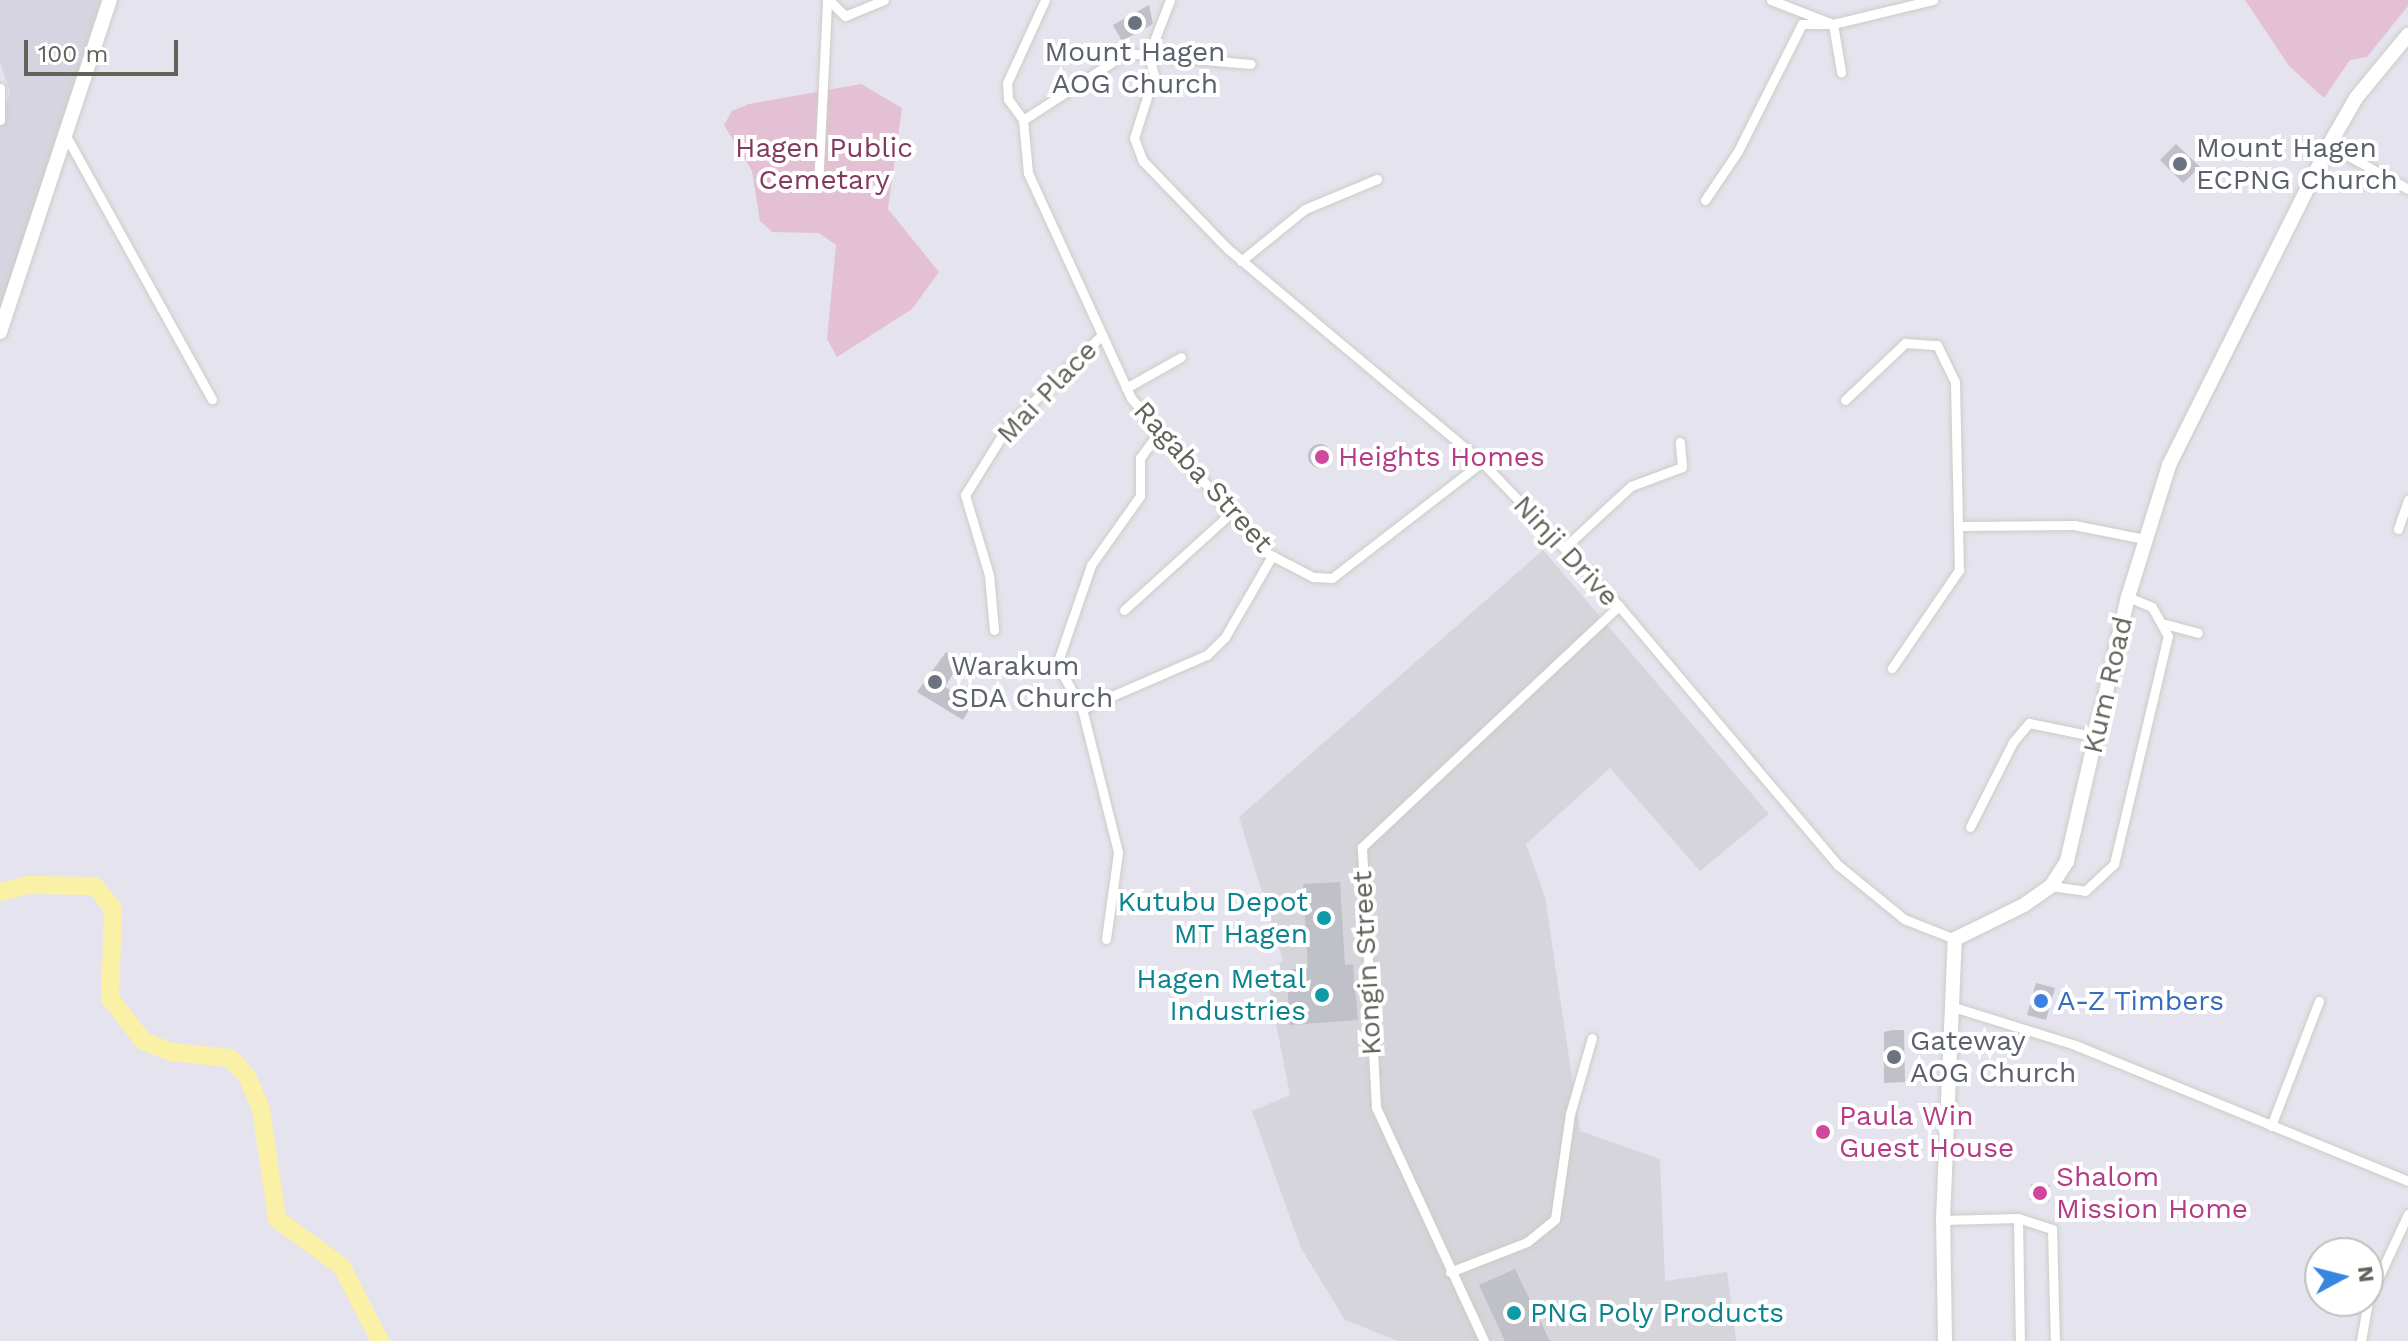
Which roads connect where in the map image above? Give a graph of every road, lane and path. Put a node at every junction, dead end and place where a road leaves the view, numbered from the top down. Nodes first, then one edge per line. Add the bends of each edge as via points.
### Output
1 (110, 0) edge
2 (828, 0) edge
3 (884, 0) edge
4 (1045, 0) edge
5 (1170, 0) edge
6 (1771, 0) edge
7 (1933, 0) edge
8 (1833, 24) junction
9 (2408, 35) edge
10 (1149, 54) junction
11 (1251, 64) dead end
12 (1841, 72) dead end
13 (0, 88) edge
14 (0, 120) edge
15 (1023, 120) junction
16 (66, 136) junction
17 (2329, 145) junction
18 (1377, 179) dead end
19 (818, 187) dead end
20 (2408, 189) edge
21 (1705, 200) dead end
22 (1241, 261) junction
23 (0, 332) edge
24 (1102, 335) junction
25 (1181, 357) dead end
26 (1126, 388) junction
27 (212, 399) dead end
28 (1845, 400) dead end
29 (1159, 432) junction
30 (1680, 442) dead end
31 (1482, 462) junction
32 (2408, 500) edge
33 (1231, 513) junction
34 (1961, 526) junction
35 (2398, 529) dead end
36 (2145, 539) junction
37 (1564, 548) junction
38 (1272, 556) junction
39 (2128, 597) junction
40 (1619, 606) junction
41 (1124, 610) dead end
42 (2165, 624) junction
43 (994, 630) dead end
44 (2198, 633) dead end
45 (1892, 668) dead end
46 (1082, 709) junction
47 (2097, 737) junction
48 (1970, 827) dead end
49 (2051, 886) junction
50 (1106, 939) dead end
51 (1955, 939) junction
52 (2319, 1001) dead end
53 (1950, 1006) junction
54 (1592, 1038) dead end
55 (2271, 1126) junction
56 (2408, 1181) edge
57 (2408, 1214) edge
58 (2018, 1218) junction
59 (1943, 1220) junction
60 (2384, 1266) edge
61 (1450, 1272) junction
62 (2365, 1317) edge
63 (1484, 1341) edge
64 (1945, 1341) edge
65 (2020, 1341) edge
66 (2055, 1341) edge
67 (2361, 1341) edge

1 - 16 street
2 - 3 street via 845,16
2 - 19 street
4 - 15 street, Ragaba Street via 1007,83 1008,99
5 - 10 street, Ninji Drive
6 - 8 street
7 - 8 street
8 - 12 street
8 - 21 street via 1802,24 1738,151
9 - 17 street, Kum Road via 2356,98
10 - 11 street
10 - 15 street via 1126,53
10 - 22 street, Ninji Drive via 1154,75 1135,149
13 - 14 street
15 - 24 street, Ragaba Street via 1028,173
16 - 23 street
16 - 27 street
17 - 20 street
17 - 36 street, Kum Road via 2169,465
18 - 22 street via 1305,209
22 - 31 street, Ninji Drive
24 - 26 street, Ragaba Street
24 - 43 street, Mai Place via 1008,426 965,495 989,575
25 - 26 street
26 - 29 street, Ragaba Street
28 - 34 street via 1905,343 1937,345 1955,382
29 - 33 street, Ragaba Street
29 - 46 street via 1140,458 1140,496 1091,565 1060,642 1057,664
30 - 37 street via 1682,467 1631,486
31 - 37 street, Ninji Drive
31 - 38 street, Ragaba Street via 1347,571 1313,577
32 - 35 street
33 - 38 street, Ragaba Street
33 - 41 street
34 - 36 street via 2074,525
34 - 45 street via 1959,570
36 - 39 street, Kum Road
37 - 40 street, Ninji Drive
38 - 46 street via 1225,637 1207,655
39 - 42 street via 2152,607
39 - 47 street, Kum Road
40 - 51 street, Ninji Drive via 1838,865 1904,919
40 - 61 street, Kongin Street via 1362,847 1376,1107
42 - 44 street
42 - 49 street via 2168,636 2114,864 2085,891
46 - 50 street via 1118,852
47 - 48 street via 2029,723 2013,742
47 - 49 street, Kum Road via 2067,861
49 - 51 street
51 - 53 street
52 - 55 street
53 - 55 street via 2075,1045
53 - 59 street
54 - 61 street via 1570,1114 1555,1219 1527,1242
55 - 56 street
57 - 60 street
58 - 59 street
58 - 65 street
58 - 66 street via 2052,1229
59 - 64 street
61 - 63 street, Kongin Street
62 - 67 street

